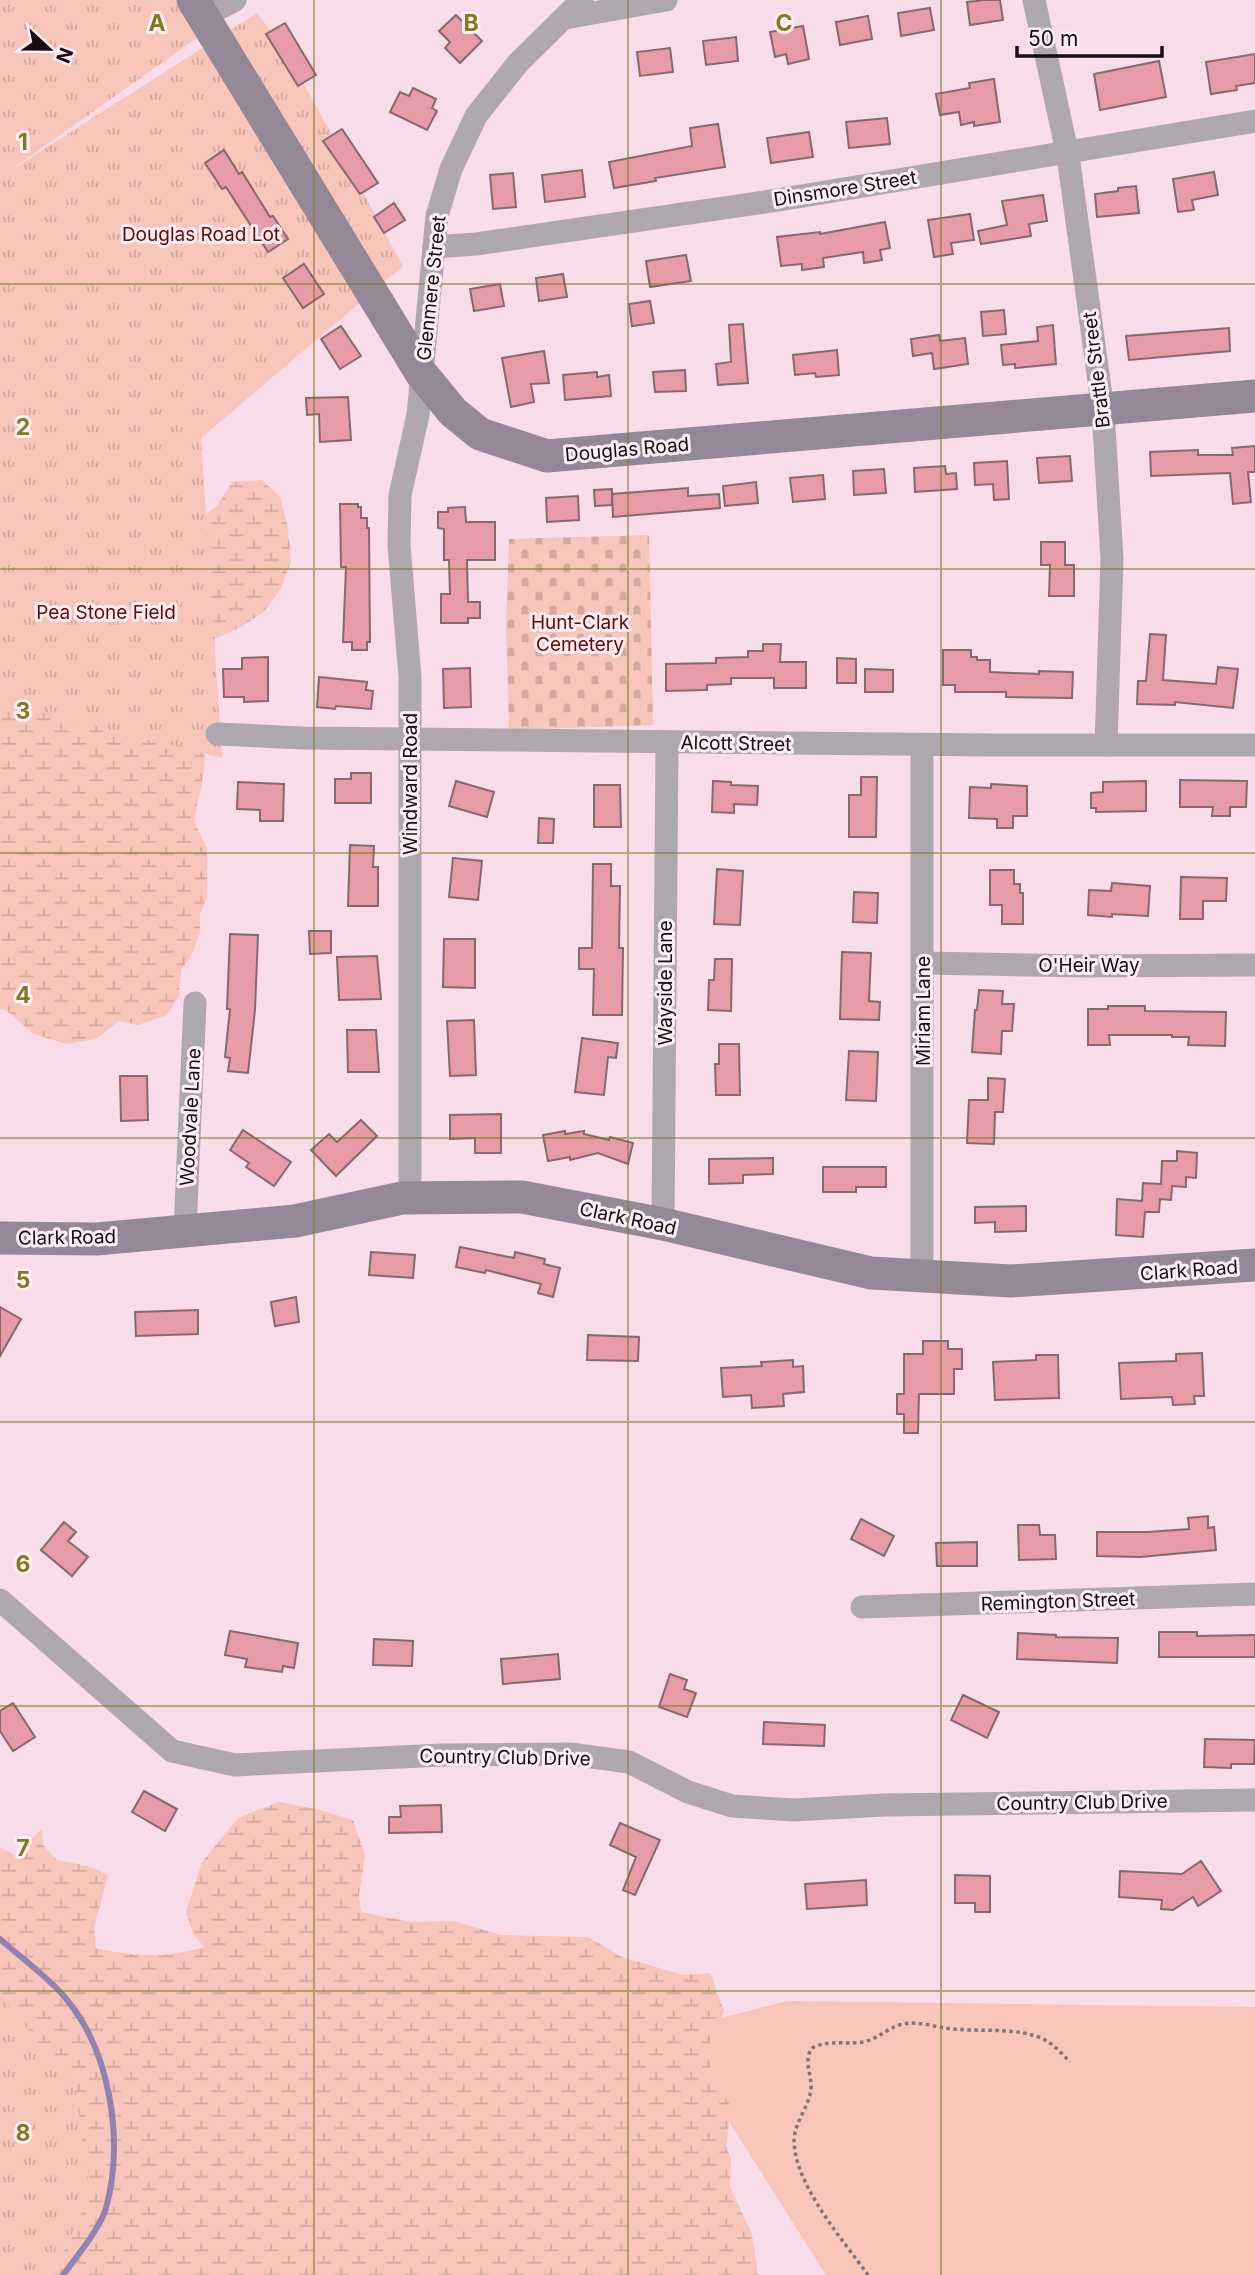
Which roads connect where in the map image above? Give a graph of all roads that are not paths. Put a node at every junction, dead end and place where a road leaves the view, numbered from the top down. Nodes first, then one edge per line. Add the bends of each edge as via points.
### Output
1 (235, 0) edge
2 (582, 0) edge
3 (666, 0) edge
4 (1034, 0) edge
5 (198, 9) edge
6 (565, 18) junction
7 (1255, 121) edge
8 (1067, 151) junction
9 (434, 247) junction
10 (421, 373) junction
11 (1255, 396) edge
12 (1103, 410) junction
13 (217, 734) dead end
14 (410, 739) junction
15 (667, 742) junction
16 (922, 745) junction
17 (1106, 745) junction
18 (1255, 746) edge
19 (923, 962) junction
20 (1255, 965) edge
21 (195, 1003) dead end
22 (410, 1198) junction
23 (663, 1224) junction
24 (185, 1230) junction
25 (0, 1238) edge
26 (1255, 1265) edge
27 (922, 1277) junction
28 (1255, 1594) edge
29 (0, 1600) edge
30 (862, 1607) dead end
31 (1255, 1800) edge

1 - 5 street
2 - 6 street, Glenmere Street
3 - 6 street
4 - 8 street, Brattle Street
5 - 10 street, Douglas Road
6 - 9 street, Glenmere Street via 518,63 476,116 451,169 437,216
7 - 8 street, Dinsmore Street
8 - 9 street, Dinsmore Street via 751,204
8 - 12 street, Brattle Street
9 - 10 street, Glenmere Street
10 - 12 street, Douglas Road via 453,412 480,434 547,456
10 - 14 street, Windward Road via 418,415 400,495
11 - 12 street, Douglas Road
12 - 17 street, Brattle Street via 1112,559
13 - 14 street, Alcott Street
14 - 15 street, Alcott Street
14 - 22 street, Windward Road
15 - 16 street, Alcott Street
15 - 23 street, Wayside Lane
16 - 17 street, Alcott Street
16 - 19 street, Miriam Lane
17 - 18 street, Alcott Street
19 - 20 street, O'Heir Way
19 - 27 street, Miriam Lane
21 - 24 street, Woodvale Lane
22 - 23 street, Clark Road via 522,1197
22 - 24 street, Clark Road via 295,1221
23 - 27 street, Clark Road via 872,1273
24 - 25 street, Clark Road via 97,1239
26 - 27 street, Clark Road via 1011,1281
28 - 30 street, Remington Street
29 - 31 street, Country Club Drive via 172,1751 235,1765 442,1755 570,1755 629,1762 688,1792 732,1806 794,1810

